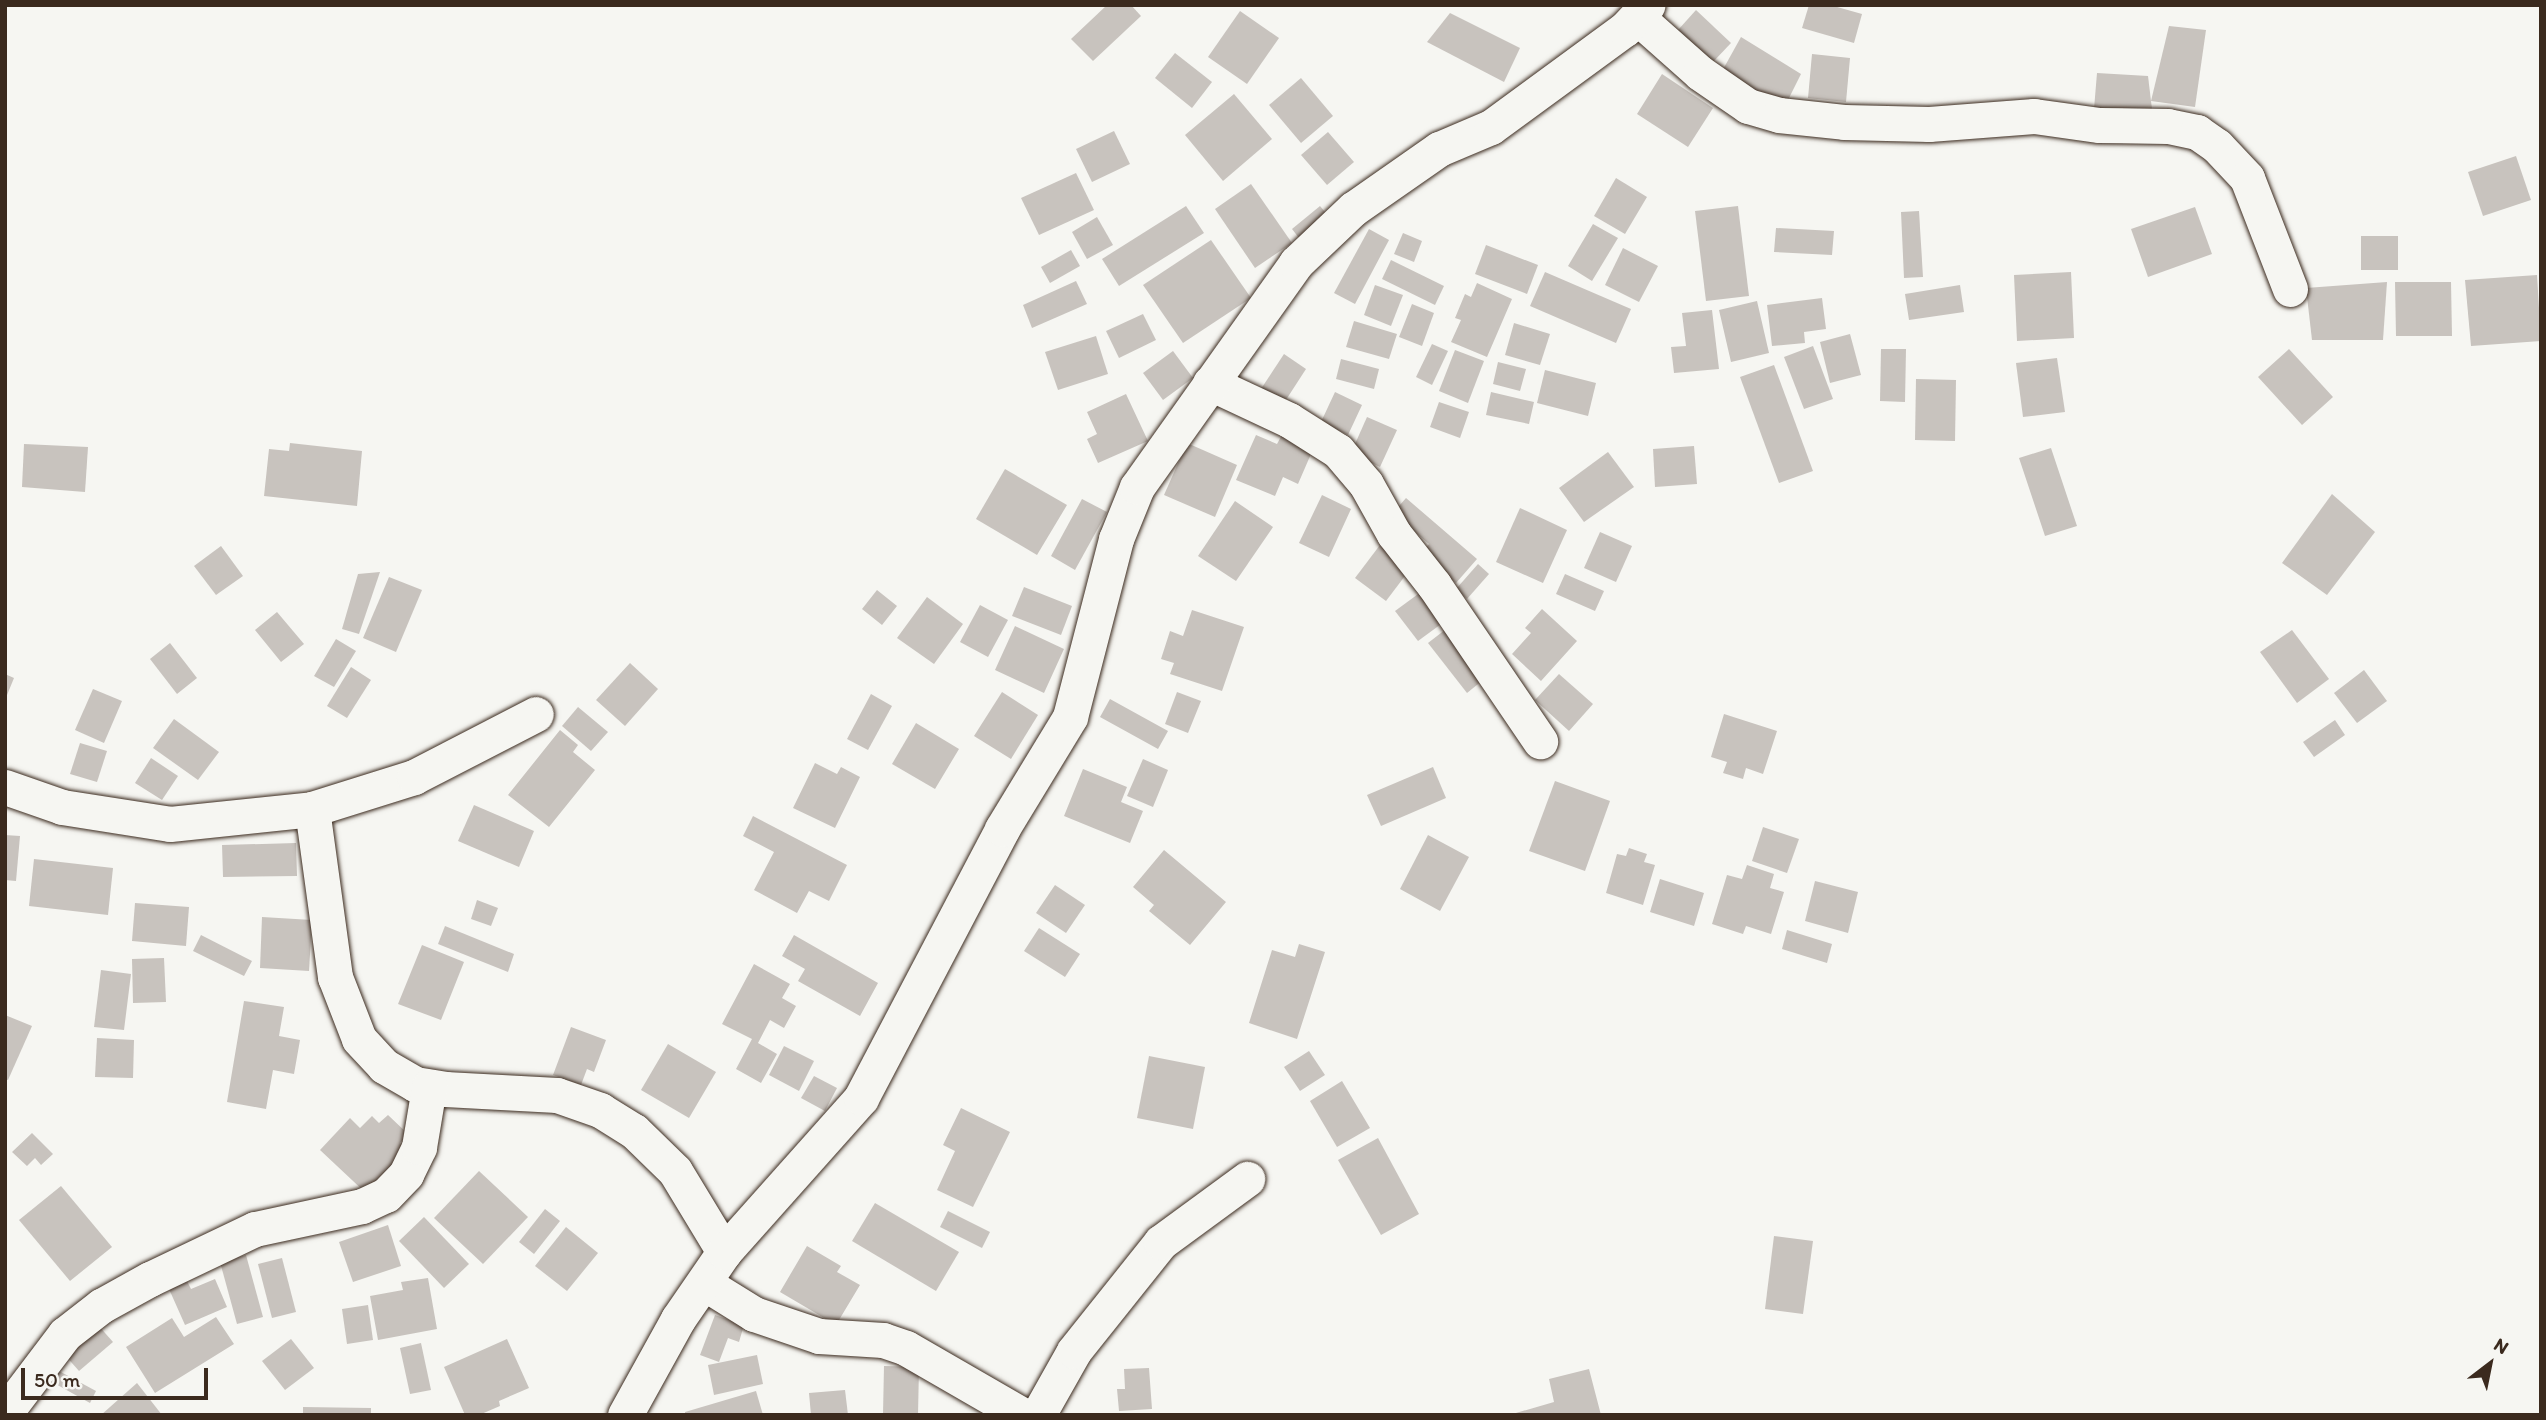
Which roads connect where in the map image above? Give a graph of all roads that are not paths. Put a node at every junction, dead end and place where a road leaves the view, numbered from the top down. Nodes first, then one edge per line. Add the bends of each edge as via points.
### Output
1 (1642, 11) edge
2 (2290, 289) dead end
3 (1210, 383) junction
4 (536, 714) dead end
5 (1540, 741) dead end
6 (5, 786) edge
7 (312, 809) junction
8 (429, 1087) junction
9 (1247, 1179) dead end
10 (724, 1252) junction
11 (704, 1283) junction
12 (5, 1413) edge
13 (625, 1415) edge
14 (1022, 1415) edge
15 (1038, 1415) edge

1 - 2 street via 1700,72 1748,107 1779,115 1929,124 2034,116 2197,132 2248,178
1 - 3 street via 1491,127 1439,149 1353,209 1296,263
3 - 5 street via 1289,421 1338,452 1366,484 1394,534
3 - 10 street via 1137,487 1116,539 1070,717 1002,829 861,1098
4 - 7 street via 414,776
6 - 7 street via 62,807 170,824
7 - 8 street via 335,977 359,1040 384,1066
8 - 10 street via 558,1096 600,1110 634,1131 675,1171
8 - 12 street via 419,1147 405,1174 386,1195 362,1206 255,1229 101,1306 65,1334
9 - 15 street via 1161,1242 1074,1351
10 - 11 street
11 - 13 street via 678,1319
11 - 14 street via 754,1314 819,1336 883,1340 906,1348

